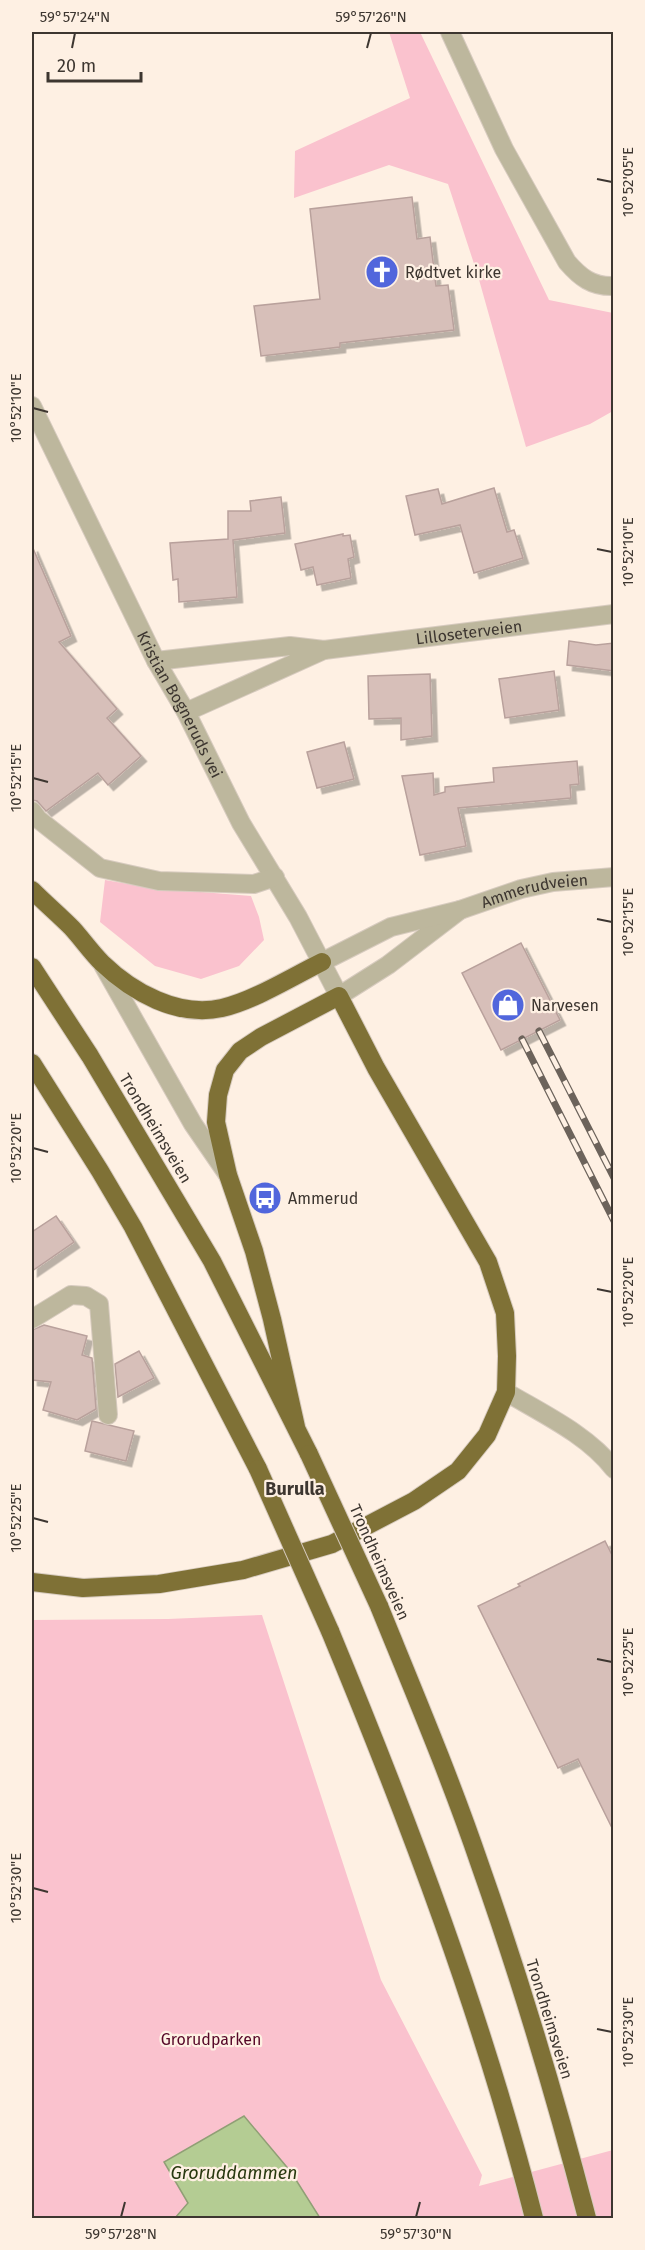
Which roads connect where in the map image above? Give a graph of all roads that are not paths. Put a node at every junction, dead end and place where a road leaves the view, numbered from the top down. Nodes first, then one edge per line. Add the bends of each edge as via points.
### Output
1 (450, 32) edge
2 (614, 286) edge
3 (32, 406) edge
4 (614, 614) edge
5 (324, 650) junction
6 (156, 661) junction
7 (186, 712) junction
8 (32, 811) edge
9 (275, 877) junction
10 (614, 878) edge
11 (32, 890) edge
12 (460, 910) junction
13 (321, 962) junction
14 (101, 963) junction
15 (32, 968) edge
16 (339, 996) junction
17 (32, 1063) edge
18 (228, 1175) junction
19 (32, 1319) edge
20 (506, 1392) junction
21 (108, 1415) dead end
22 (296, 1427) junction
23 (614, 1469) edge
24 (32, 1582) edge
25 (534, 2218) edge
26 (587, 2218) edge

1 - 2 street via 504,149 567,262 592,284
3 - 6 street, Kristian Bogneruds vei
4 - 5 street, Lilloseterveien
5 - 6 street, Lilloseterveien via 290,646
5 - 7 street, Lilloseterveien
6 - 7 street, Kristian Bogneruds vei
7 - 9 street, Kristian Bogneruds vei via 241,823
8 - 9 street via 100,868 159,881 254,884
9 - 13 street, Kristian Bogneruds vei
10 - 12 street, Ammerudveien via 553,882
11 - 14 highway
12 - 13 street, Ammerudveien via 391,927
12 - 16 street, Ammerudveien via 388,965
13 - 14 highway via 241,1002 200,1010 155,1000
13 - 16 street, Kristian Bogneruds vei
14 - 18 street via 193,1124
15 - 22 highway, Trondheimsveien via 96,1066 212,1261
16 - 18 highway via 261,1037 240,1051 225,1070 216,1122
16 - 20 highway via 488,1262 506,1313
17 - 25 highway, bridge via 133,1227 258,1469 330,1631 430,1885 493,2070
18 - 22 highway via 254,1251
19 - 21 street via 71,1295 86,1296 99,1304
20 - 23 street via 600,1452
20 - 24 highway via 487,1436 458,1471 414,1501 332,1544 243,1570 159,1584 83,1588
22 - 26 highway, Trondheimsveien, bridge via 379,1606 480,1864 537,2040

